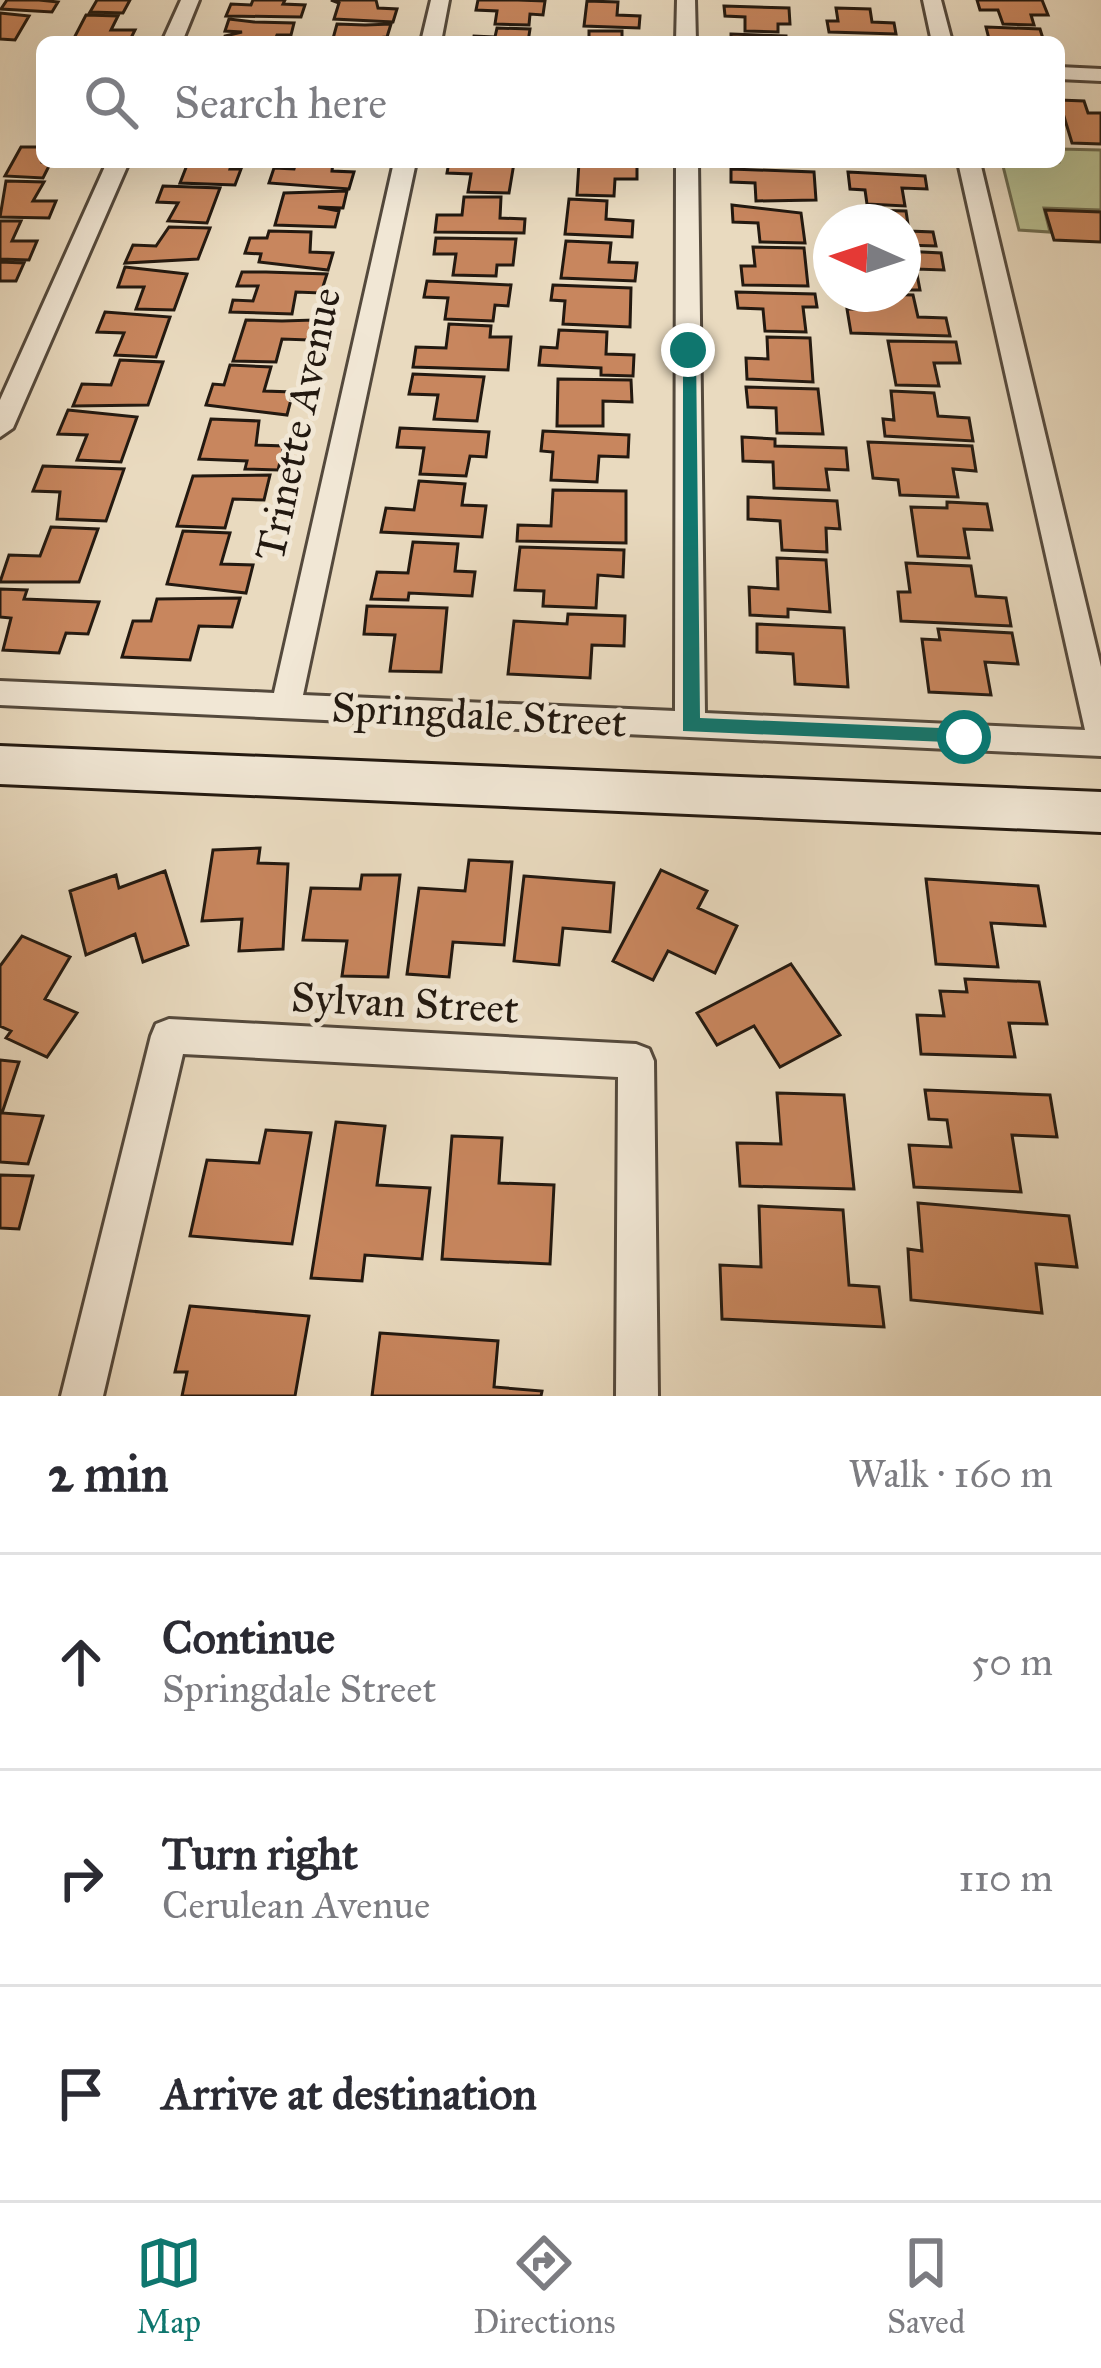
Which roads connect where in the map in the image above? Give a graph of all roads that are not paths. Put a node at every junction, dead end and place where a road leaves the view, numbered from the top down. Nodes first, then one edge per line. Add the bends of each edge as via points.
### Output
1 (190, 0) edge
2 (440, 0) edge
3 (686, 0) edge
4 (932, 0) edge
5 (175, 36) edge
6 (432, 36) edge
7 (686, 36) edge
8 (940, 36) edge
9 (1065, 74) edge
10 (1101, 75) edge
11 (115, 168) edge
12 (404, 168) edge
13 (687, 168) edge
14 (971, 168) edge
15 (0, 428) edge
16 (0, 694) edge
17 (286, 706) junction
18 (690, 725) junction
19 (1101, 731) edge
20 (1101, 743) edge
21 (0, 765) edge
22 (1101, 812) edge
23 (82, 1396) edge
24 (637, 1396) edge

1 - 5 street
2 - 6 street
3 - 7 street
4 - 8 street
9 - 10 street
11 - 15 street
12 - 17 street, Trinette Avenue
13 - 18 street
14 - 19 street
16 - 17 street, Springdale Street
17 - 18 street, Springdale Street
18 - 20 street, Springdale Street
21 - 22 main road, Springdale Street
23 - 24 street, Sylvan Street via 169,1036 636,1060

